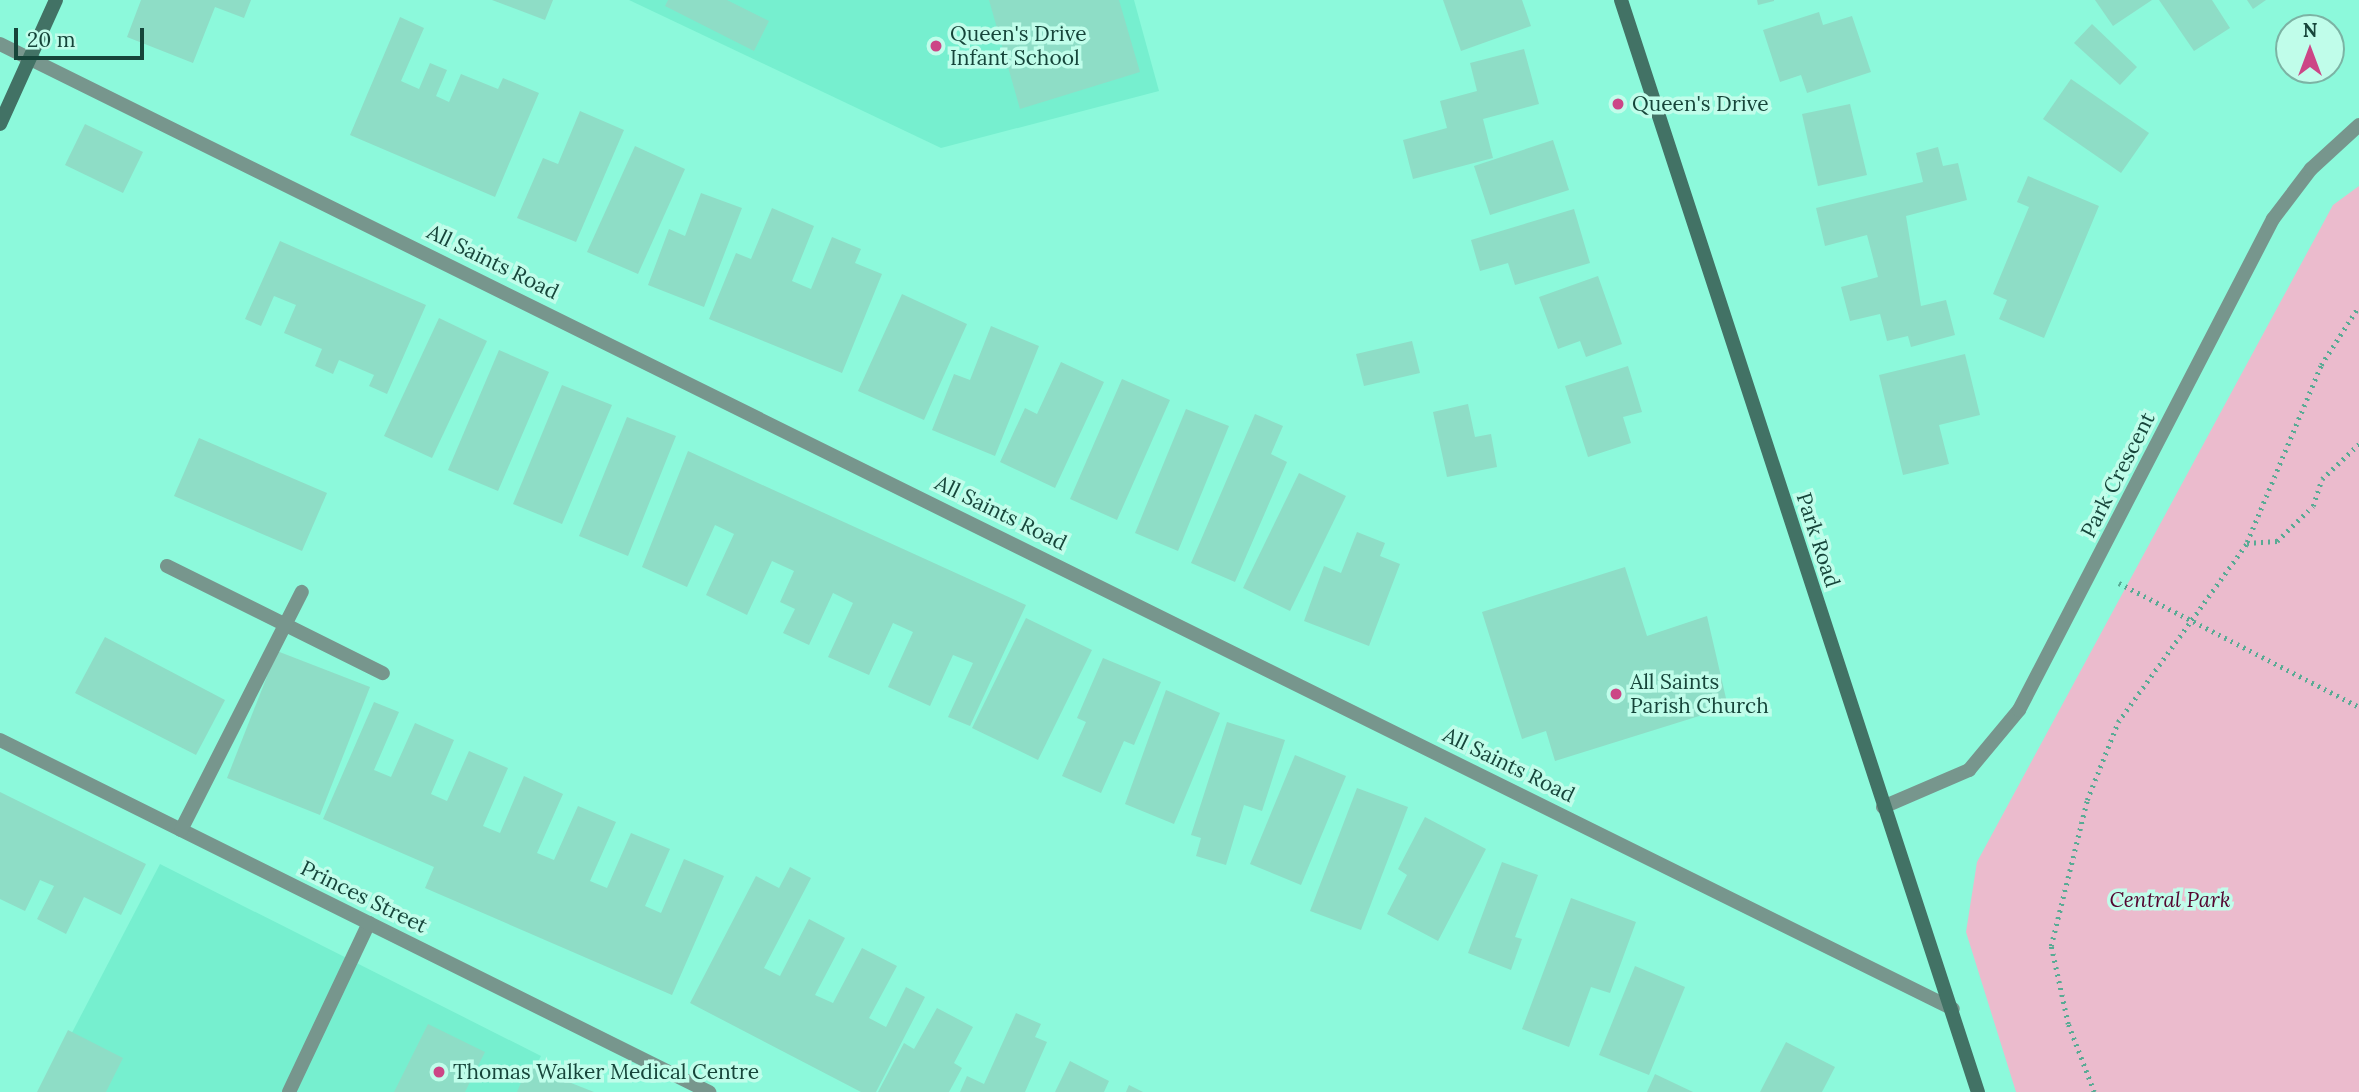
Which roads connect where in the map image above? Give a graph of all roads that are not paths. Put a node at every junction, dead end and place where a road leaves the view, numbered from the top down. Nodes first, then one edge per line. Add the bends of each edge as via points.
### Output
1 (56, 0) edge
2 (1621, 0) edge
3 (0, 44) edge
4 (30, 56) junction
5 (0, 124) edge
6 (2359, 125) edge
7 (167, 566) dead end
8 (302, 593) dead end
9 (286, 624) junction
10 (383, 673) dead end
11 (0, 740) edge
12 (1883, 807) junction
13 (181, 830) junction
14 (369, 923) junction
15 (1953, 1009) junction
16 (289, 1092) edge
17 (709, 1092) edge
18 (1978, 1092) edge

1 - 4 street
2 - 12 street, Park Road
3 - 4 street, All Saints Road
4 - 5 street
4 - 15 street, All Saints Road
6 - 12 street, Park Crescent via 2311,169 2273,219 2019,710 1969,770
7 - 9 street
8 - 9 street
9 - 10 street
9 - 13 street
11 - 13 street, Princes Street
12 - 15 street, Park Road
13 - 14 street, Princes Street
14 - 16 street
14 - 17 street, Princes Street
15 - 18 street, Park Road

